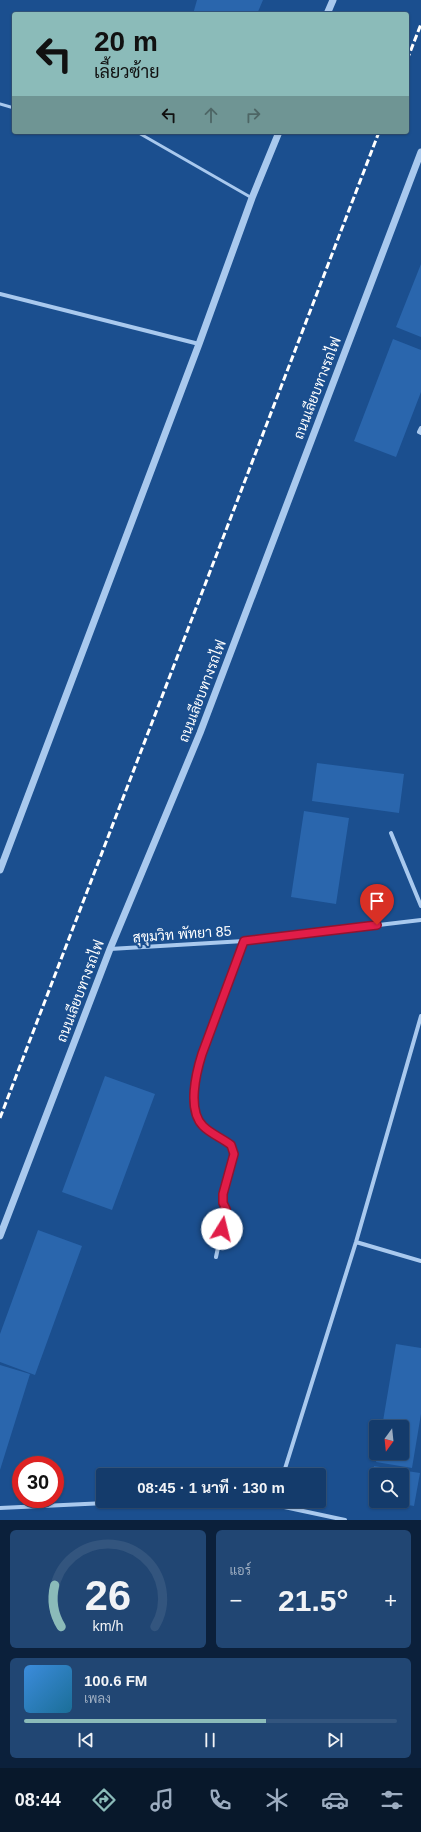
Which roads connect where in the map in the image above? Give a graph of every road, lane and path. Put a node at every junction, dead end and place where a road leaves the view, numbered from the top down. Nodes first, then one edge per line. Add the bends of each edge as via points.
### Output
1 (333, 0) edge
2 (328, 12) edge
3 (0, 104) edge
4 (12, 107) edge
5 (140, 134) edge
6 (278, 134) edge
7 (421, 152) edge
8 (252, 198) junction
9 (0, 294) edge
10 (199, 344) junction
11 (421, 428) edge
12 (421, 433) edge
13 (391, 833) dead end
14 (0, 870) edge
15 (421, 906) edge
16 (421, 920) edge
17 (244, 941) junction
18 (110, 950) junction
19 (421, 1019) edge
20 (0, 1236) edge
21 (356, 1242) junction
22 (216, 1257) dead end
23 (421, 1261) edge
24 (285, 1468) edge
25 (0, 1508) edge
26 (345, 1520) edge

1 - 2 street
3 - 4 lane
5 - 8 lane
6 - 8 street
7 - 18 street, ถนนเลียบทางรถไฟ via 200,733
8 - 10 street
9 - 10 street
10 - 14 street
11 - 12 street
13 - 15 street
16 - 17 street, สุขุมวิท พัทยา 85
17 - 18 street, สุขุมวิท พัทยา 85
17 - 22 street via 202,1054 194,1092 196,1116 212,1134 231,1145 234,1154 223,1194 225,1215
18 - 20 street, ถนนเลียบทางรถไฟ
19 - 21 street
21 - 23 street
21 - 24 street
25 - 26 street via 106,1503 275,1505

